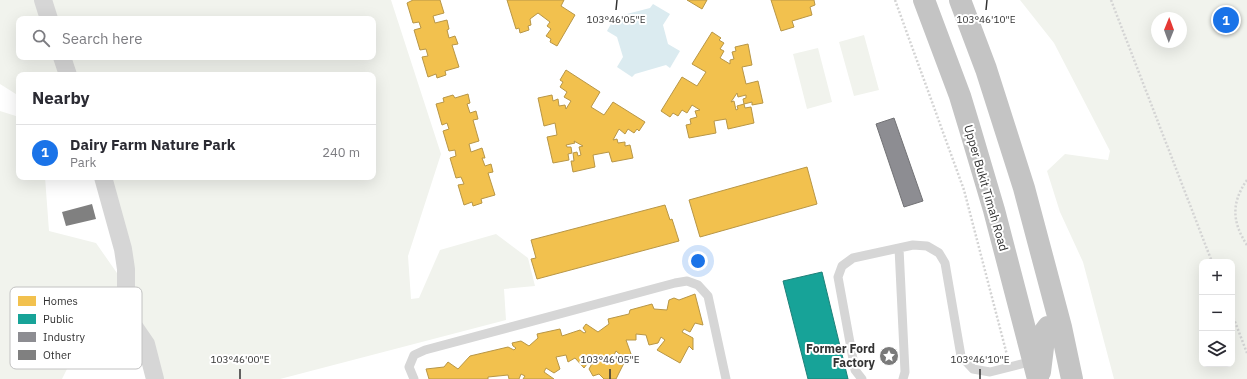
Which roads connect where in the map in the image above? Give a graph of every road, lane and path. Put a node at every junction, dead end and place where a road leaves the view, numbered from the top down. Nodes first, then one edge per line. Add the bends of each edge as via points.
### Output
1 (43, 0) edge
2 (895, 0) edge
3 (960, 0) edge
4 (1111, 0) edge
5 (924, 1) edge
6 (48, 16) edge
7 (63, 60) edge
8 (986, 69) junction
9 (67, 72) edge
10 (970, 129) junction
11 (104, 180) edge
12 (1247, 180) edge
13 (1247, 245) edge
14 (899, 248) junction
15 (1211, 259) edge
16 (126, 287) edge
17 (1235, 322) edge
18 (1061, 327) junction
19 (142, 338) edge
20 (1247, 353) edge
21 (1010, 367) junction
22 (1037, 373) edge
23 (155, 379) edge
24 (414, 379) edge
25 (726, 379) edge
26 (862, 379) edge
27 (903, 379) edge
28 (1072, 379) edge

1 - 6 street
2 - 21 path via 964,190
3 - 8 highway
4 - 15 path
5 - 10 highway, Upper Bukit Timah Road
7 - 9 street
8 - 10 highway via 972,72 968,81
8 - 18 highway via 1024,188
10 - 22 highway, Upper Bukit Timah Road
11 - 16 street via 123,249
12 - 13 path via 1240,189 1235,219 1239,234
14 - 21 lane via 927,246 939,253 945,262 961,356 973,369 990,372
14 - 26 lane via 852,258 842,266 838,277 855,370
14 - 27 lane via 905,372
17 - 20 path
18 - 22 highway via 1048,327
18 - 28 highway
19 - 23 street via 146,344
21 - 22 lane
24 - 25 lane via 408,367 414,356 425,350 687,281 698,285 708,296

